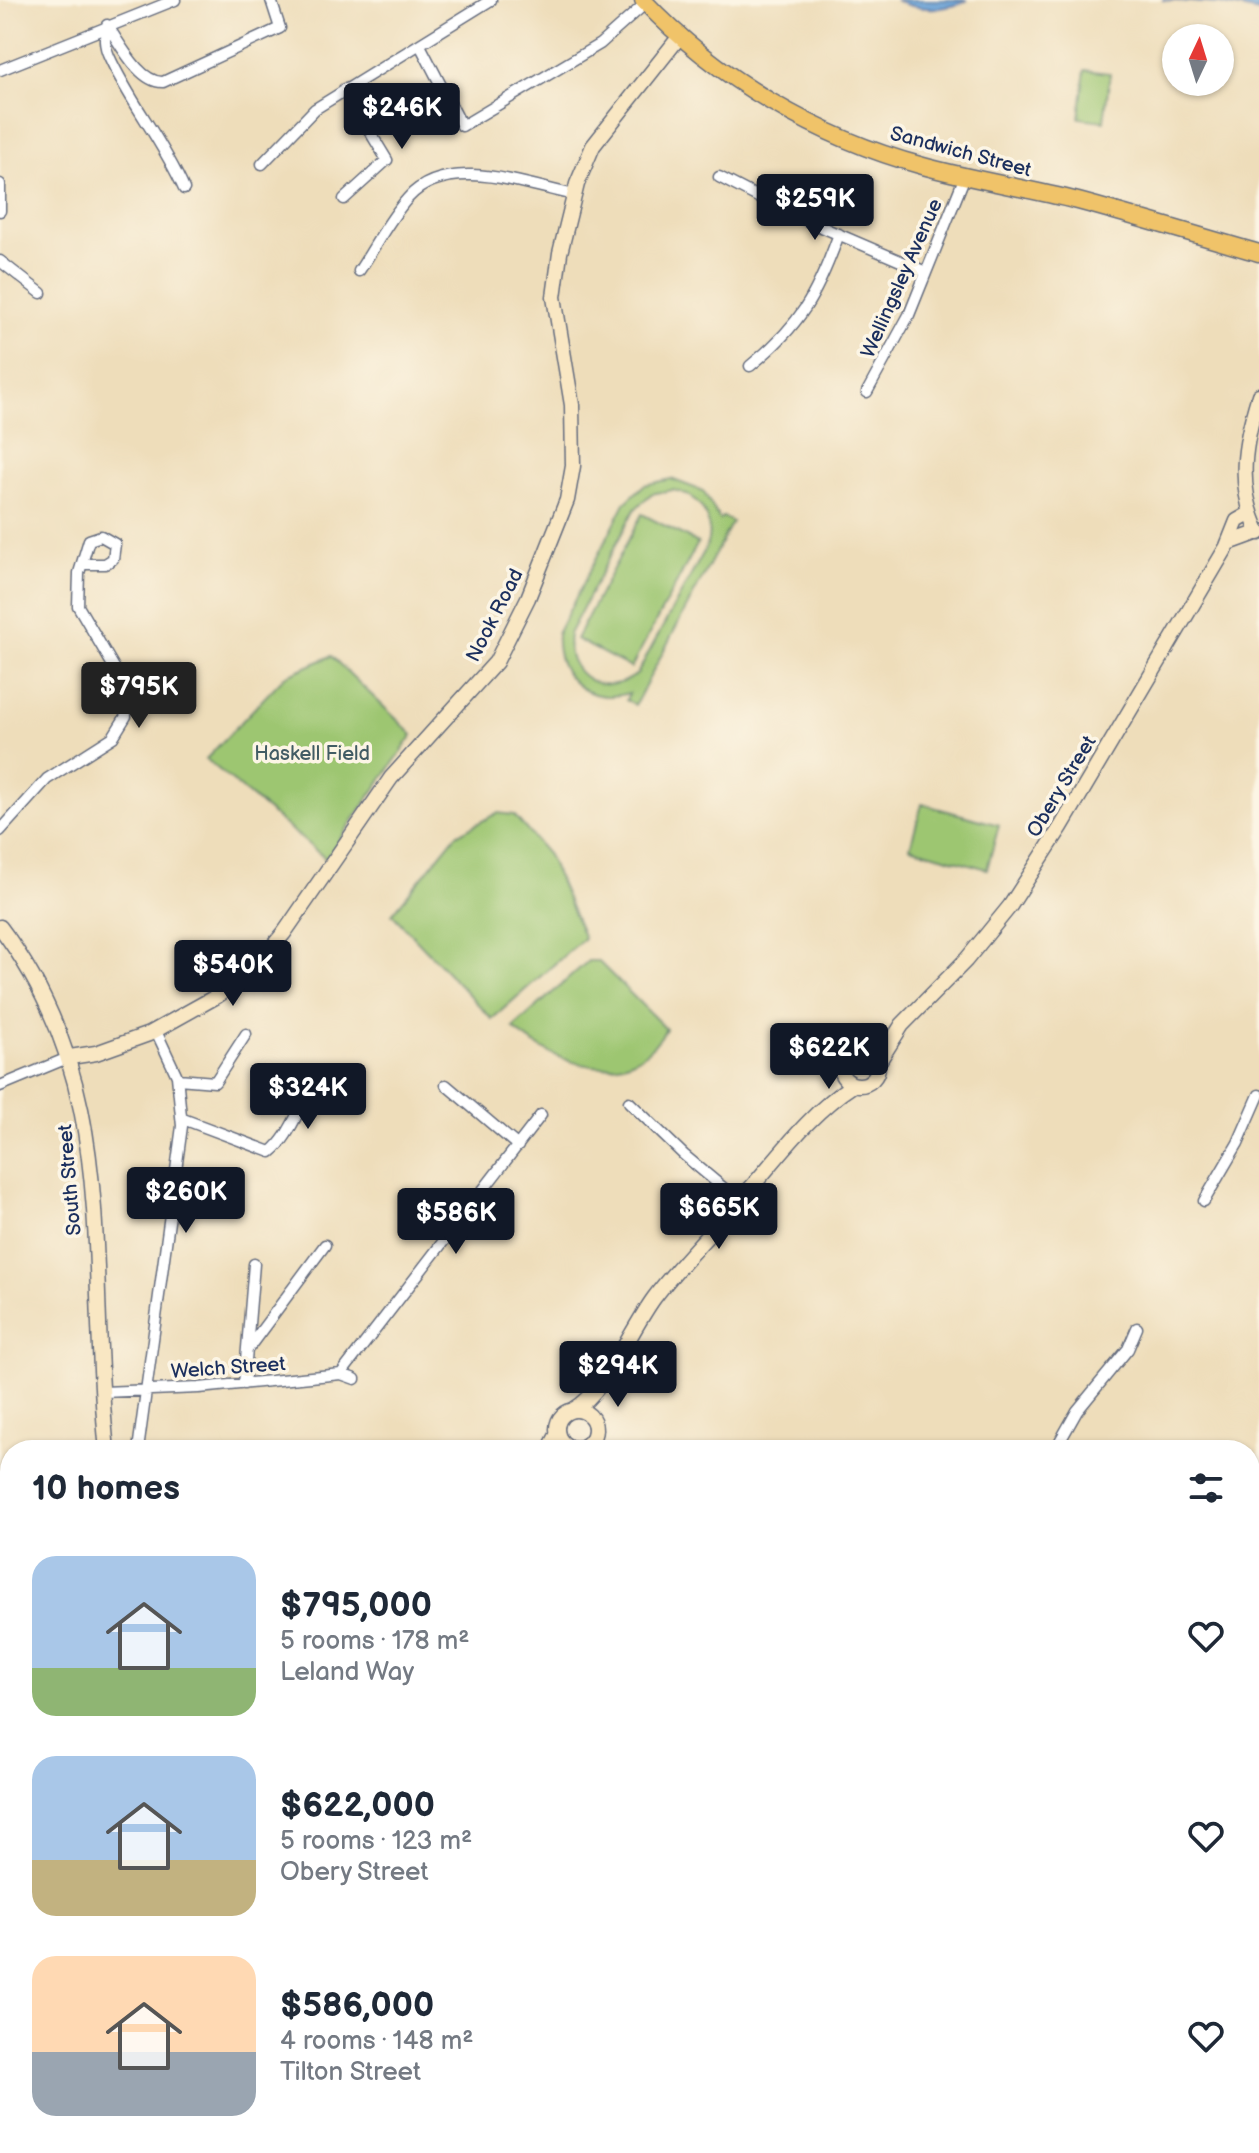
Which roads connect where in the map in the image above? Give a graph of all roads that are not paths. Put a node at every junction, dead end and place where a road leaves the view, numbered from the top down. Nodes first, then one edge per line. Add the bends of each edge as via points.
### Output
1 (175, 0) edge
2 (271, 0) edge
3 (491, 0) edge
4 (644, 1) edge
5 (107, 25) junction
6 (680, 36) junction
7 (420, 45) junction
8 (0, 70) edge
9 (344, 89) junction
10 (262, 164) dead end
11 (965, 176) junction
12 (719, 177) dead end
13 (0, 184) edge
14 (184, 189) dead end
15 (575, 195) junction
16 (344, 199) dead end
17 (0, 211) edge
18 (839, 234) junction
19 (1259, 253) edge
20 (0, 261) edge
21 (359, 271) dead end
22 (926, 272) junction
23 (41, 293) dead end
24 (750, 366) dead end
25 (867, 392) dead end
26 (1259, 395) edge
27 (1251, 513) junction
28 (1259, 532) edge
29 (1226, 548) junction
30 (83, 564) dead end
31 (0, 831) edge
32 (0, 927) edge
33 (902, 1025) junction
34 (156, 1031) junction
35 (246, 1034) dead end
36 (866, 1048) junction
37 (70, 1057) junction
38 (878, 1063) junction
39 (839, 1069) junction
40 (178, 1079) junction
41 (317, 1083) dead end
42 (446, 1085) dead end
43 (853, 1085) junction
44 (0, 1086) edge
45 (1259, 1095) edge
46 (629, 1102) dead end
47 (818, 1112) junction
48 (541, 1115) dead end
49 (183, 1119) junction
50 (518, 1146) junction
51 (739, 1201) junction
52 (1204, 1201) dead end
53 (325, 1245) dead end
54 (254, 1264) dead end
55 (1137, 1328) dead end
56 (247, 1350) junction
57 (341, 1374) junction
58 (355, 1379) dead end
59 (604, 1381) junction
60 (244, 1384) junction
61 (147, 1391) junction
62 (103, 1392) junction
63 (573, 1410) junction
64 (595, 1429) junction
65 (557, 1435) junction
66 (106, 1440) edge
67 (140, 1440) edge
68 (554, 1440) edge
69 (561, 1440) edge
70 (590, 1440) edge
71 (1061, 1440) edge

1 - 5 street
2 - 5 street via 280,28 161,83 138,68
3 - 7 street
4 - 6 main road, Sandwich Street
4 - 7 street via 600,44 462,126
5 - 8 street
5 - 14 street via 109,56 169,154
6 - 11 main road, Sandwich Street via 758,93 812,123 899,158
6 - 15 street, Nook Road via 593,146
7 - 9 street
9 - 10 street via 315,109
9 - 16 street via 387,160
11 - 19 main road, Sandwich Street via 1075,200
11 - 22 street, Wellingsley Avenue
12 - 18 street
13 - 17 street
15 - 21 street via 470,175 443,177 408,198
15 - 34 street, Nook Road via 554,297 572,405 573,466 567,500 512,632 491,670 440,719 386,785 258,965
18 - 22 street
18 - 24 street via 806,311
20 - 23 street
22 - 25 street, Wellingsley Avenue
26 - 27 street via 1243,466
27 - 28 street
27 - 29 street, Obery Street via 1237,521
28 - 29 street via 1237,538
29 - 33 street, Obery Street via 1010,906
30 - 31 street via 78,606 122,681 127,699 124,721 109,741 47,779
32 - 37 street, South Street via 41,988
33 - 36 street, Obery Street
33 - 38 street, Obery Street
34 - 37 street, Nook Road
34 - 40 street
35 - 40 street via 215,1082
36 - 38 street
36 - 39 street, Obery Street via 846,1051
37 - 44 street
37 - 62 street, South Street via 88,1136
38 - 43 street, Obery Street via 870,1082
39 - 43 street
39 - 47 street, Obery Street
40 - 49 street
41 - 49 street via 271,1152
42 - 50 street
43 - 47 street, Obery Street
45 - 52 street
46 - 51 street
47 - 51 street, Obery Street
48 - 50 street
49 - 61 street
50 - 57 street
51 - 59 street, Obery Street via 654,1298
53 - 56 street
54 - 56 street
55 - 71 street via 1128,1349 1077,1411
56 - 60 street
57 - 58 street, Welch Street
57 - 60 street, Welch Street
59 - 63 street, Obery Street
59 - 64 street, Obery Street
60 - 61 street, Welch Street
61 - 62 street, Welch Street
61 - 67 street
62 - 66 street, South Street
63 - 64 street via 585,1413
63 - 65 street, Obery Street via 559,1420
64 - 70 street
65 - 68 street, Obery Street
65 - 69 street

